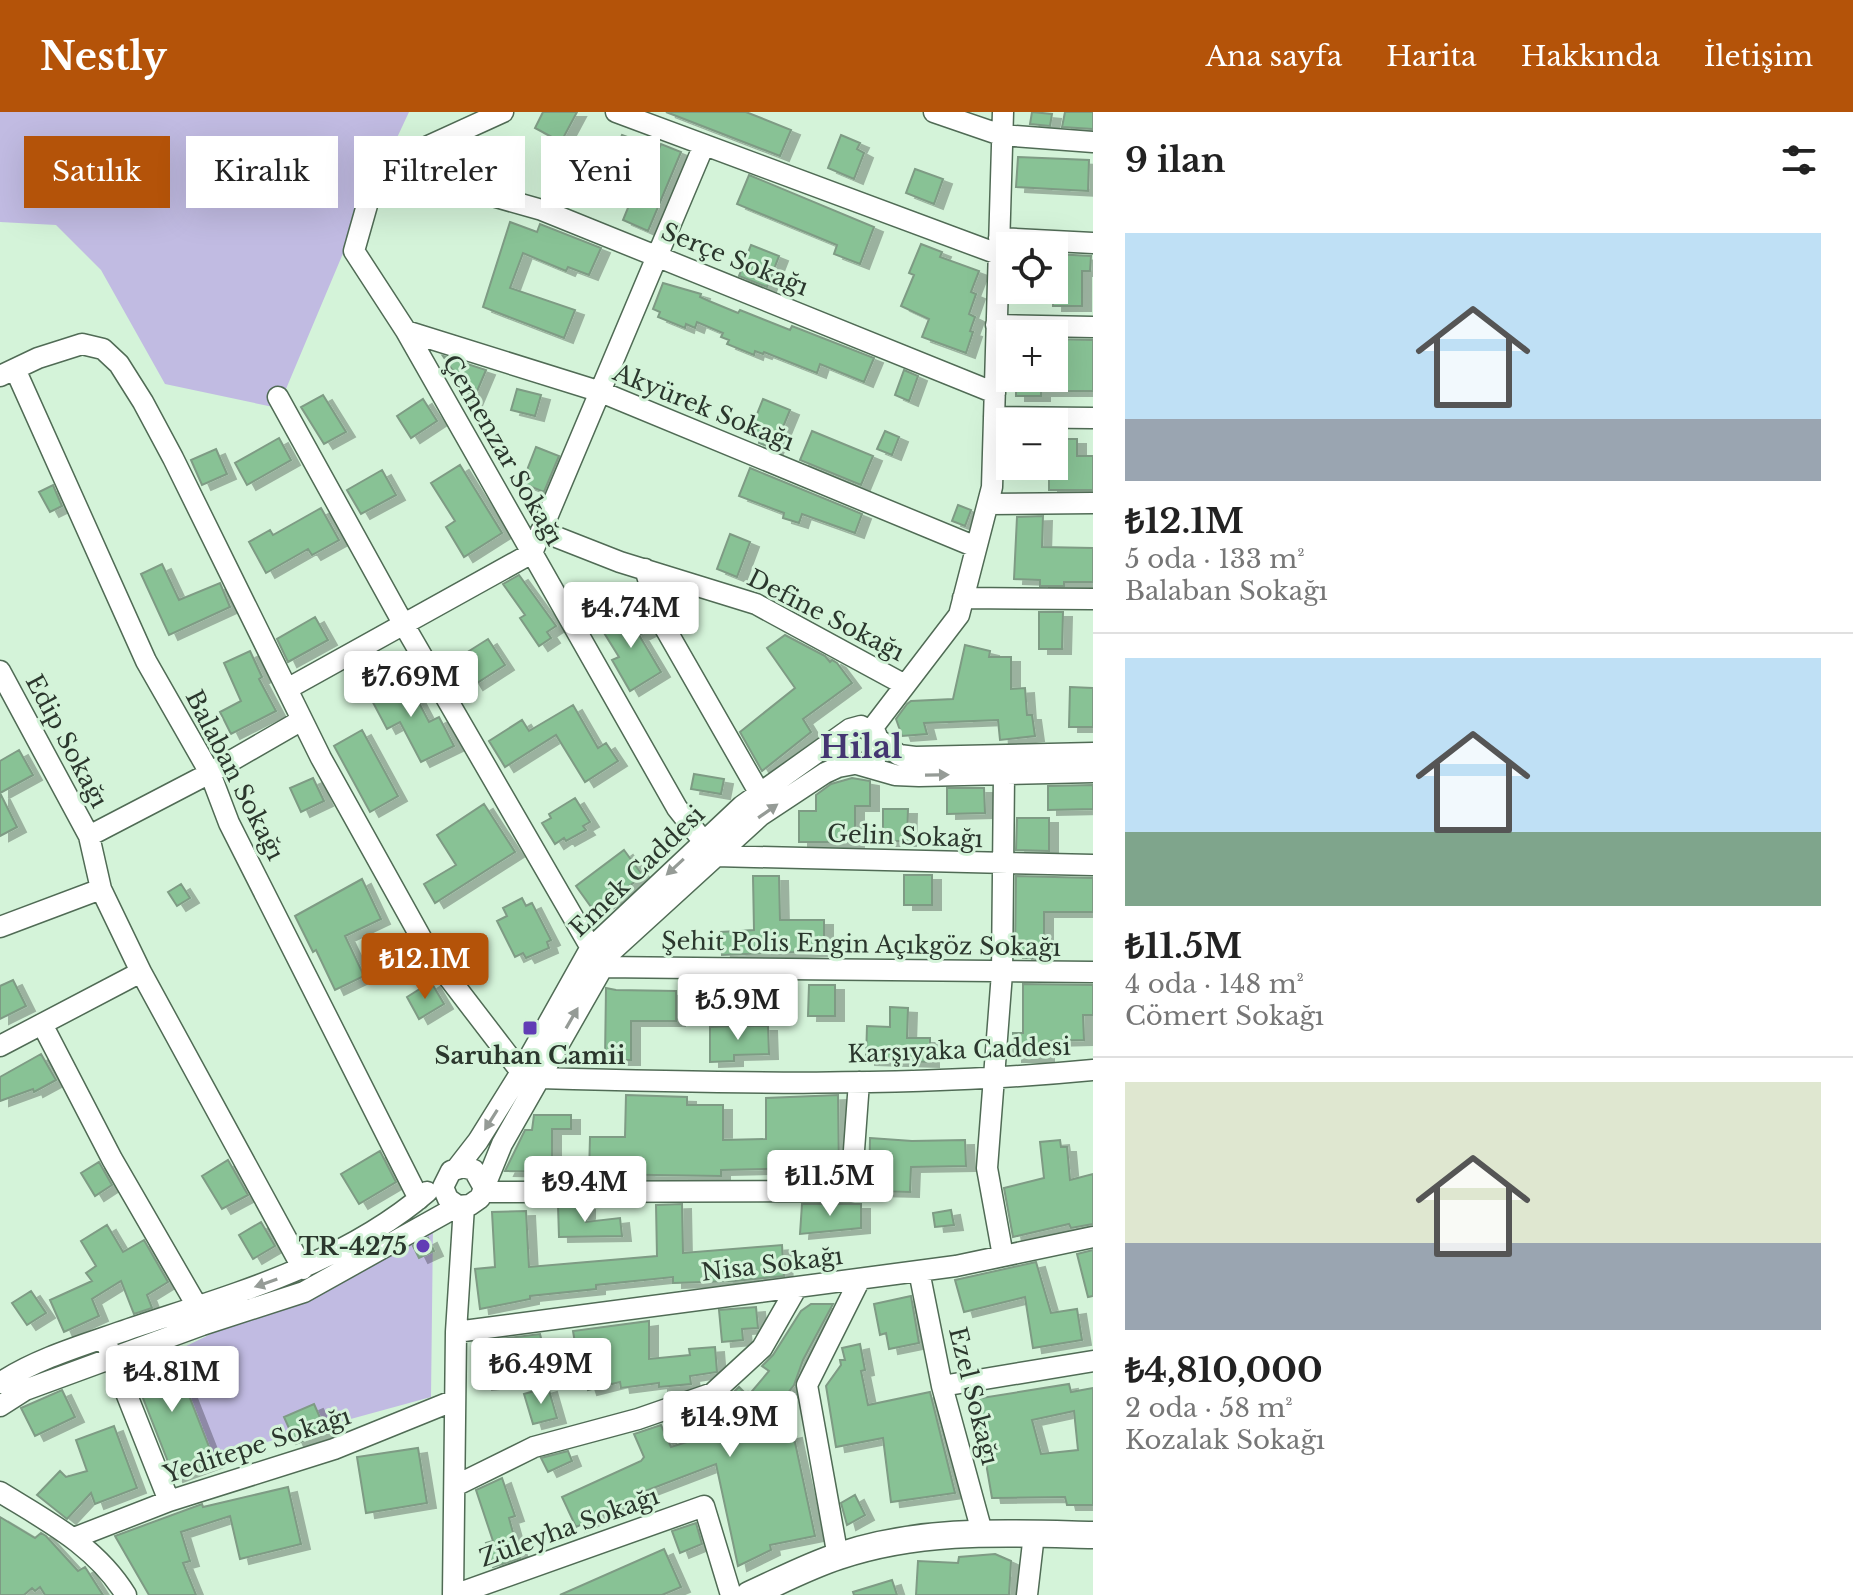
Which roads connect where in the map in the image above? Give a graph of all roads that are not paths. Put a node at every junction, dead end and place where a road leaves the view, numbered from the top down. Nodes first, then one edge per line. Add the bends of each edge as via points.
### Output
1 (503, 112) edge
2 (616, 112) edge
3 (934, 112) edge
4 (1003, 112) edge
5 (1001, 135) junction
6 (450, 136) edge
7 (1093, 142) edge
8 (704, 145) junction
9 (525, 205) edge
10 (366, 208) edge
11 (998, 232) edge
12 (1093, 243) edge
13 (1068, 244) edge
14 (996, 245) edge
15 (658, 256) junction
16 (996, 325) edge
17 (1068, 326) edge
18 (1093, 327) edge
19 (406, 331) junction
20 (8, 373) edge
21 (601, 392) junction
22 (995, 393) junction
23 (278, 397) dead end
24 (994, 417) junction
25 (1093, 418) edge
26 (1093, 503) edge
27 (988, 504) junction
28 (541, 531) junction
29 (976, 547) junction
30 (532, 553) junction
31 (645, 569) junction
32 (963, 598) junction
33 (1093, 599) edge
34 (404, 625) junction
35 (0, 671) edge
36 (905, 685) junction
37 (287, 689) junction
38 (302, 720) junction
39 (846, 732) junction
40 (875, 734) junction
41 (1093, 753) edge
42 (857, 765) junction
43 (1093, 772) edge
44 (210, 773) junction
45 (1004, 774) junction
46 (760, 794) junction
47 (89, 836) junction
48 (709, 849) junction
49 (1005, 865) junction
50 (1093, 865) edge
51 (101, 889) junction
52 (0, 927) edge
53 (596, 958) junction
54 (141, 972) junction
55 (1093, 972) edge
56 (1002, 973) junction
57 (42, 1024) junction
58 (0, 1046) edge
59 (1093, 1070) edge
60 (530, 1075) junction
61 (993, 1078) junction
62 (859, 1082) junction
63 (454, 1170) junction
64 (483, 1189) junction
65 (419, 1199) junction
66 (461, 1206) junction
67 (1093, 1237) edge
68 (1003, 1256) junction
69 (303, 1269) junction
70 (919, 1271) junction
71 (860, 1279) junction
72 (797, 1287) junction
73 (197, 1306) junction
74 (456, 1332) junction
75 (104, 1338) junction
76 (112, 1358) junction
77 (1093, 1361) edge
78 (0, 1383) edge
79 (942, 1386) junction
80 (455, 1400) junction
81 (0, 1406) edge
82 (455, 1486) junction
83 (0, 1492) edge
84 (169, 1501) junction
85 (982, 1532) junction
86 (1034, 1534) junction
87 (1093, 1535) edge
88 (74, 1538) junction
89 (838, 1557) junction
90 (126, 1595) edge
91 (454, 1595) edge
92 (731, 1595) edge
93 (749, 1595) edge
94 (1027, 1595) edge

1 - 6 street
2 - 8 street
3 - 5 street
4 - 5 street
5 - 7 street
5 - 11 street
8 - 14 street
8 - 15 street
9 - 15 street, Serçe Sokağı
10 - 19 street, Çemenzar Sokağı via 354,251
12 - 13 street
15 - 21 street
15 - 22 street, Serçe Sokağı
16 - 22 street
17 - 18 street
19 - 21 street, Akyürek Sokağı
19 - 30 street, Çemenzar Sokağı
20 - 37 street via 82,344 103,349 119,364 173,458
20 - 44 street, Balaban Sokağı via 146,661
21 - 28 street
21 - 29 street, Akyürek Sokağı
22 - 24 street
23 - 34 street
24 - 25 street
24 - 27 street
26 - 27 street
27 - 29 street
28 - 30 street
28 - 31 street, Define Sokağı
29 - 32 street
30 - 34 street
30 - 48 street, Çemenzar Sokağı via 677,808
31 - 36 street, Define Sokağı via 756,604
31 - 46 street via 661,621
32 - 33 street
32 - 36 street via 959,615
34 - 37 street
34 - 53 street
35 - 47 street, Edip Sokağı
36 - 40 street
37 - 38 street
38 - 44 street
38 - 60 street via 429,952
39 - 40 street via 861,726
39 - 42 street via 841,750
39 - 46 street, Emek Caddesi
40 - 41 street via 899,755 915,757
40 - 42 street via 876,757
42 -> 45 street via 895,775
48 -> 42 street, Emek Caddesi via 825,773
43 - 45 street
44 - 47 street
44 - 65 street, Balaban Sokağı via 229,823
45 - 49 street
46 - 48 street, Emek Caddesi via 742,806
47 - 51 street, Edip Sokağı
48 - 49 street, Gelin Sokağı
48 - 53 street, Emek Caddesi
49 - 50 street, Gelin Sokağı
49 - 56 street
51 - 52 street
51 - 54 street, Edip Sokağı
53 - 56 street, Şehit Polis Engin Açıkgöz Sokağı
53 - 60 street, Emek Caddesi
54 - 57 street
54 - 69 street, Edip Sokağı
55 - 56 street, Şehit Polis Engin Açıkgöz Sokağı
56 - 61 street
57 - 58 street
57 - 73 street
59 - 61 street, Karşıyaka Caddesi
60 - 62 street, Karşıyaka Caddesi
60 -> 63 street, Emek Caddesi
60 - 64 street, Emek Caddesi
61 - 62 street, Karşıyaka Caddesi
61 - 68 street via 987,1168
62 - 64 street via 851,1191
63 - 64 street via 474,1170
63 - 65 street, Emek Caddesi
63 - 66 street via 443,1187 448,1199
64 - 66 street via 476,1202
65 - 69 street, Emek Caddesi
66 - 74 street
66 - 76 street via 304,1292
67 - 68 street, Nisa Sokağı
68 - 70 street, Nisa Sokağı
69 -> 73 street, Emek Caddesi
70 - 71 street, Nisa Sokağı
70 - 79 street, Ezel Sokağı
71 - 72 street, Nisa Sokağı
71 - 89 street via 807,1385
72 - 74 street, Nisa Sokağı
72 - 82 street via 762,1348 713,1393 534,1447
73 - 75 street, Emek Caddesi
74 - 80 street
75 - 76 street
75 - 78 street, Emek Caddesi
76 - 81 street via 25,1390
76 - 84 street
77 - 79 street
79 - 85 street, Ezel Sokağı
80 - 82 street
80 - 84 street, Yeditepe Sokağı via 334,1449
82 - 91 street
83 - 88 street
84 - 88 street, Yeditepe Sokağı
85 - 86 main road
85 - 89 main road via 894,1541
86 - 87 main road
86 - 94 street
88 - 90 street via 114,1575
89 - 93 main road
91 - 92 street, Züleyha Sokağı via 704,1506

